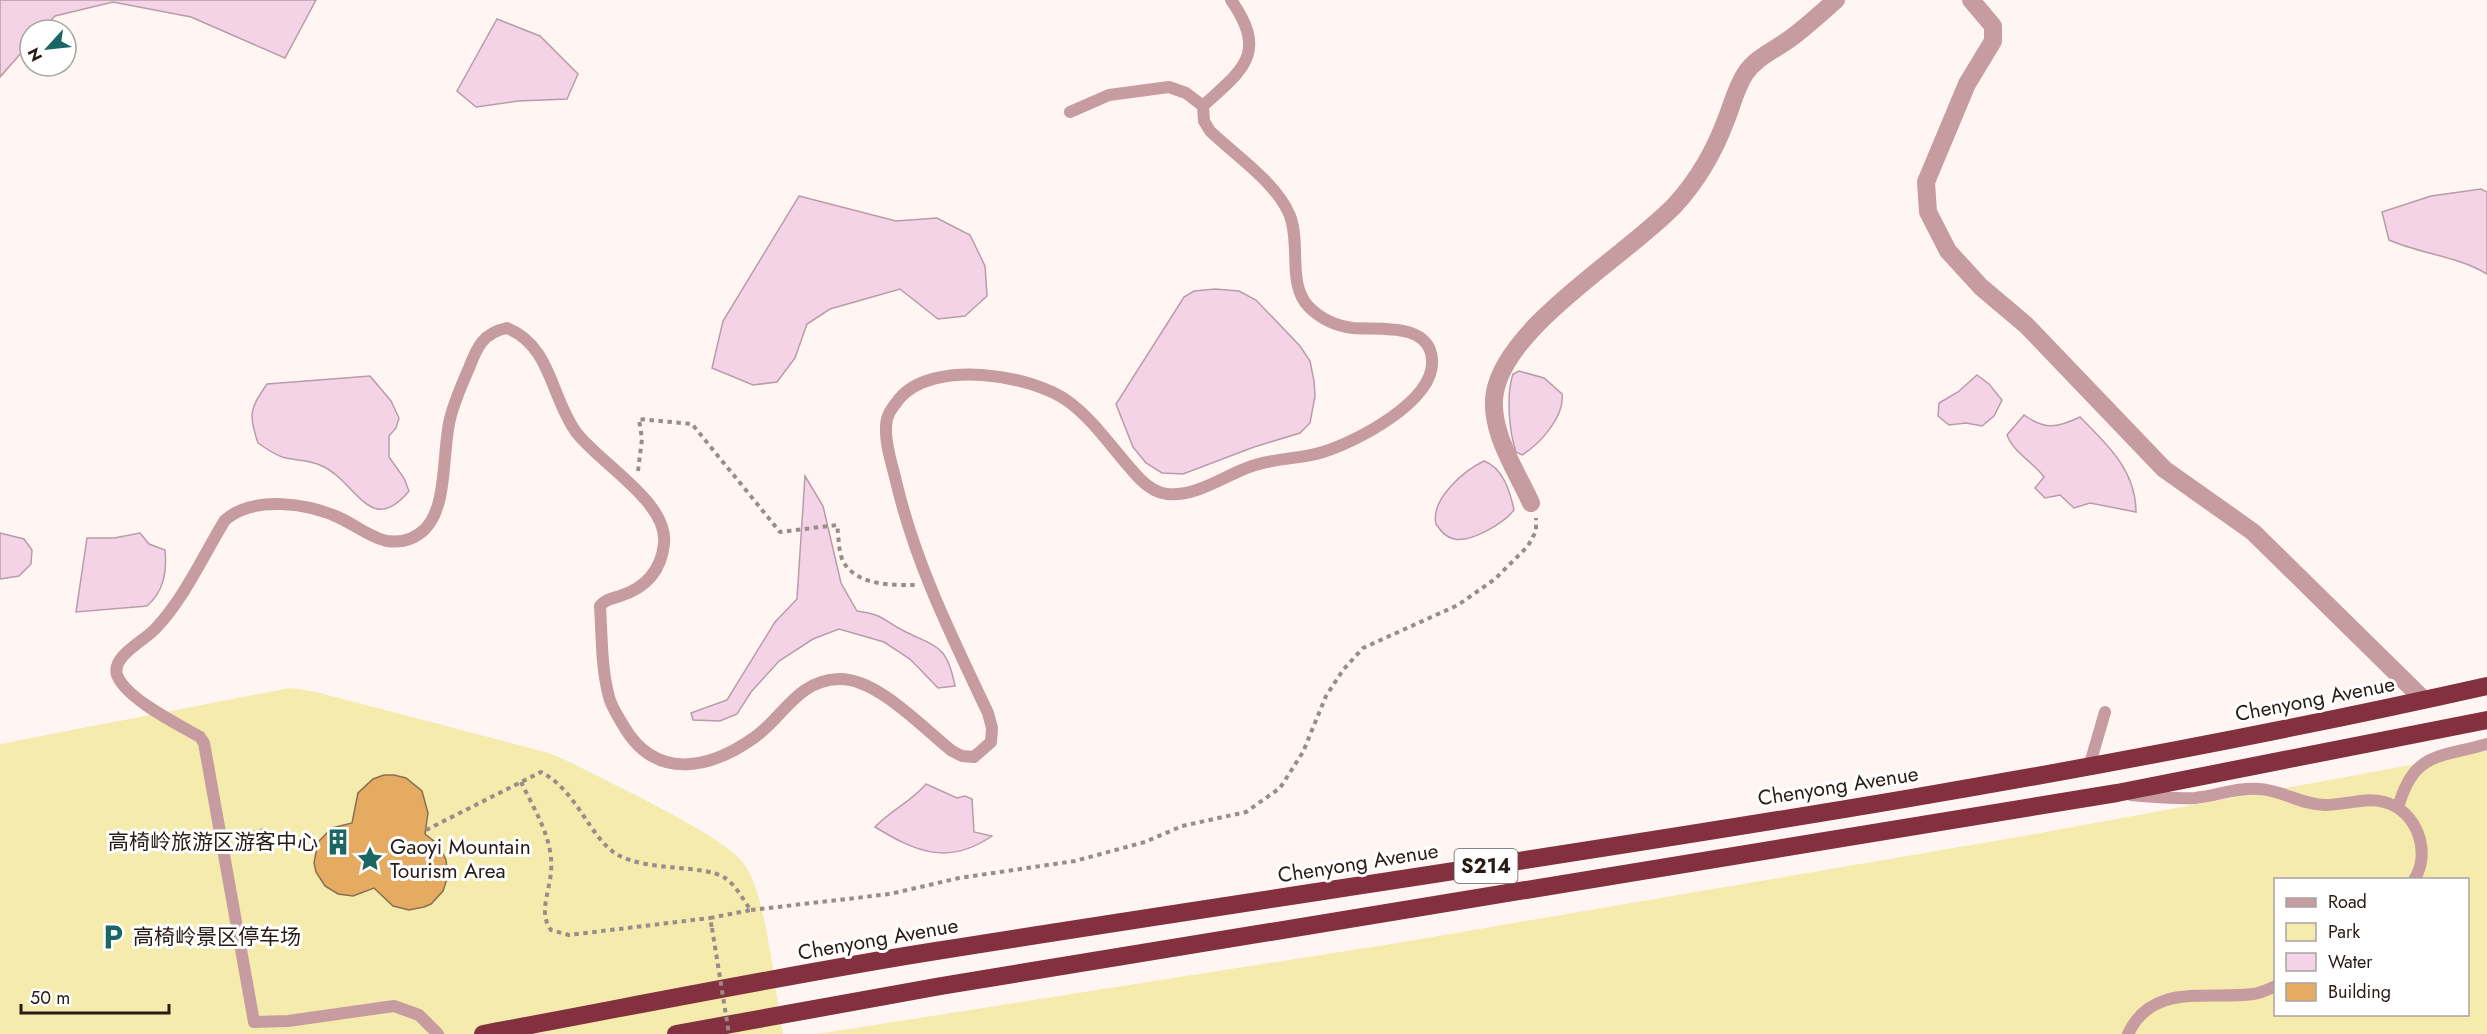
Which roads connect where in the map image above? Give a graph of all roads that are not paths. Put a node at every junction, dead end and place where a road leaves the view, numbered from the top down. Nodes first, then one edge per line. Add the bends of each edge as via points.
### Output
1 (1231, 0) edge
2 (1836, 0) edge
3 (1971, 0) edge
4 (1203, 106) junction
5 (1070, 112) dead end
6 (1531, 503) road end
7 (2487, 686) edge
8 (2424, 700) junction
9 (2104, 712) dead end
10 (2487, 720) edge
11 (2487, 744) edge
12 (2089, 767) junction
13 (2117, 793) junction
14 (2094, 797) junction
15 (2398, 808) junction
16 (2414, 878) edge
17 (2274, 987) edge
18 (438, 1034) edge
19 (483, 1034) edge
20 (676, 1034) edge
21 (2128, 1034) edge

1 - 4 lane via 1248,29 1248,53 1238,75
2 - 6 street via 1790,39 1757,60 1738,89 1704,169 1676,204 1571,292 1502,369 1495,393 1495,414
3 - 8 street via 1994,26 1993,41 1967,84 1926,182 1928,212 1948,251 2164,469 2253,532
4 - 5 lane via 1186,93 1169,87 1109,95
4 - 18 lane via 1204,121 1210,131 1278,194 1290,214 1297,238 1297,289 1308,306 1327,321 1403,331 1420,337 1430,349 1432,362 1421,392 1402,410 1371,429 1324,452 1254,465 1206,486 1165,494 1140,479 1082,413 1055,394 1017,381 964,374 933,377 906,391 890,410 886,427 889,451 911,539 988,713 991,742 974,757 952,751 863,682 839,679 812,684 800,692 758,735 737,749 686,765 664,763 647,755 633,742 609,700 600,606 605,600 640,588 652,577 665,541 662,524 653,507 576,431 540,356 519,333 507,328 485,336 477,348 450,419 434,517 418,535 410,540 385,541 315,509 264,505 236,511 225,520 178,600 156,629 120,659 116,667 117,676 136,697 204,743 254,1022 288,1022 394,1006 419,1016
7 - 8 highway, Chenyong Avenue / S214
8 - 12 highway, Chenyong Avenue / S214
9 - 12 lane
10 - 13 highway, S214
11 - 15 lane via 2420,764 2403,787
12 - 14 highway
12 - 19 highway, Chenyong Avenue / S214 via 1391,882 931,952
13 - 14 highway, S214
13 - 15 lane via 2197,798 2260,789 2303,802 2385,802
14 - 20 highway, S214 via 941,986
15 - 16 lane via 2418,833 2423,853
17 - 21 lane via 2256,994 2163,1000 2144,1009

